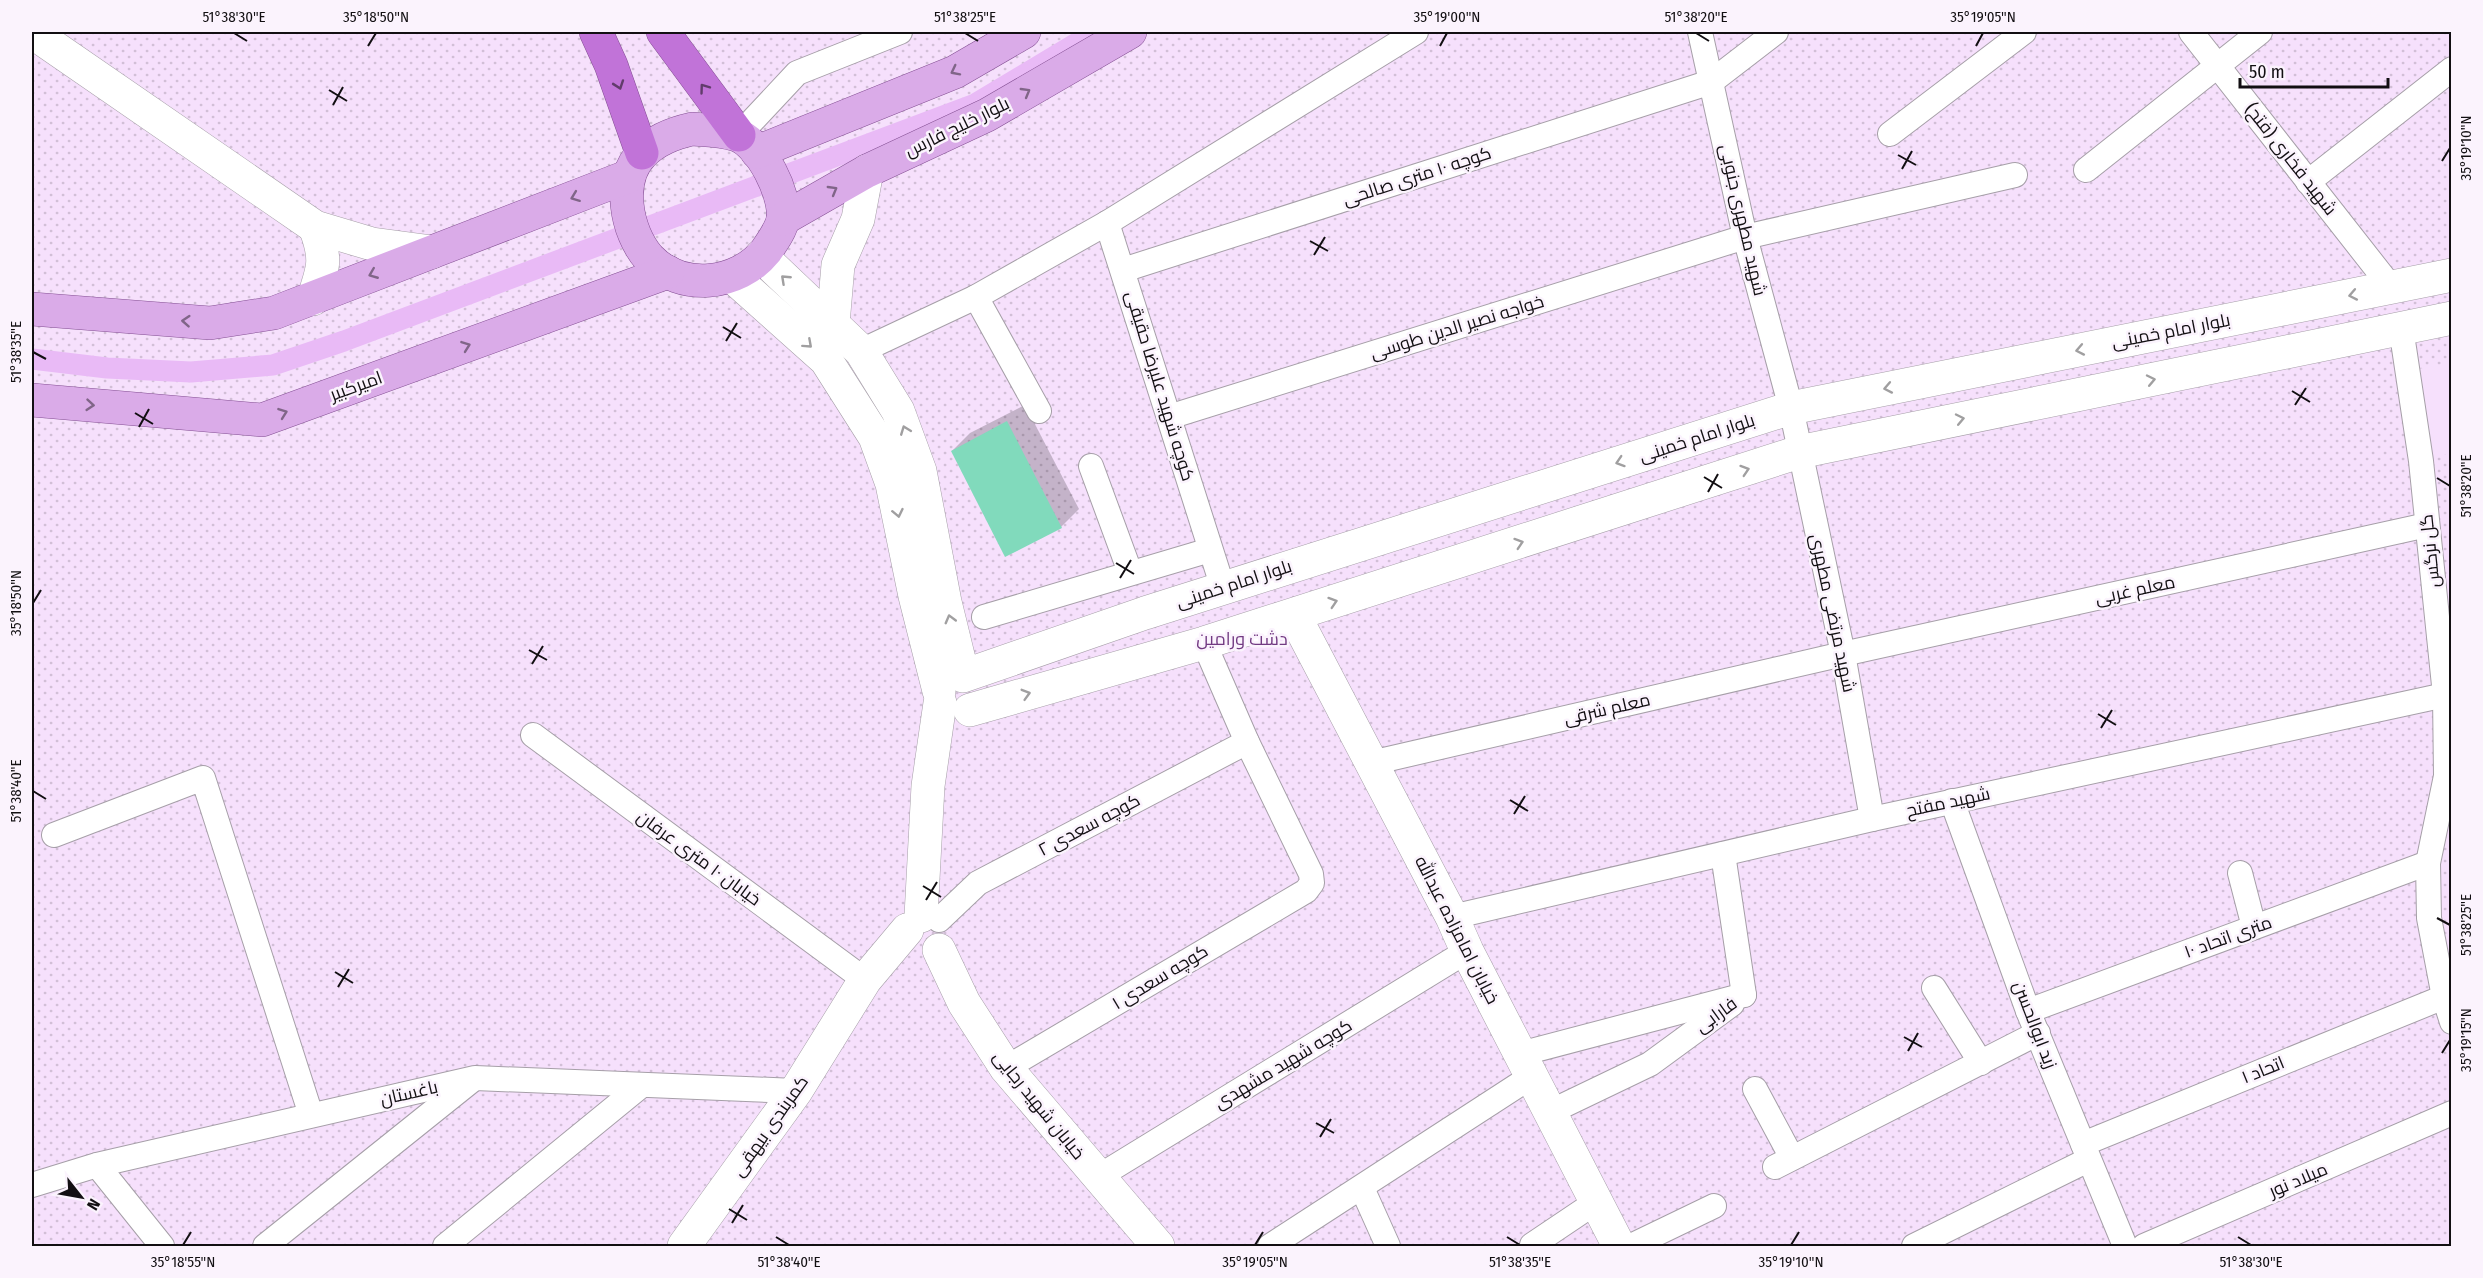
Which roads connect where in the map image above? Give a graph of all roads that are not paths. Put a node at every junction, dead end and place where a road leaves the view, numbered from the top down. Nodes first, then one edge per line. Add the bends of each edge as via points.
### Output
1 (32, 32) edge
2 (596, 32) edge
3 (663, 32) edge
4 (900, 32) edge
5 (1024, 32) edge
6 (1130, 32) edge
7 (1416, 32) edge
8 (1700, 32) edge
9 (1776, 32) edge
10 (2024, 32) edge
11 (2191, 32) edge
12 (2260, 32) edge
13 (2217, 65) junction
14 (2451, 69) edge
15 (1711, 82) junction
16 (1890, 134) dead end
17 (636, 165) junction
18 (2086, 170) dead end
19 (867, 171) junction
20 (766, 174) junction
21 (2014, 175) dead end
22 (2308, 182) junction
23 (1107, 223) junction
24 (315, 227) junction
25 (1745, 237) junction
26 (432, 252) junction
27 (761, 256) junction
28 (1123, 270) junction
29 (668, 272) junction
30 (2451, 275) edge
31 (733, 277) junction
32 (2391, 287) junction
33 (976, 297) junction
34 (313, 299) junction
35 (32, 309) edge
36 (2451, 318) edge
37 (833, 324) junction
38 (2401, 328) junction
39 (861, 351) junction
40 (32, 400) edge
41 (1791, 408) junction
42 (1040, 411) dead end
43 (1169, 417) junction
44 (1799, 452) junction
45 (1091, 466) dead end
46 (2427, 525) junction
47 (1210, 550) junction
48 (1130, 572) junction
49 (1223, 588) junction
50 (1294, 615) junction
51 (984, 617) dead end
52 (1204, 643) junction
53 (1843, 654) junction
54 (2445, 695) junction
55 (954, 699) junction
56 (532, 735) dead end
57 (1247, 742) junction
58 (1371, 763) junction
59 (1952, 801) junction
60 (1872, 819) junction
61 (54, 835) dead end
62 (1724, 854) junction
63 (2428, 863) junction
64 (2240, 873) dead end
65 (1452, 917) junction
66 (2254, 927) junction
67 (925, 934) junction
68 (1467, 951) junction
69 (1934, 988) dead end
70 (858, 991) junction
71 (1744, 995) junction
72 (2444, 997) junction
73 (2028, 1011) junction
74 (2451, 1022) edge
75 (2038, 1033) junction
76 (1980, 1063) junction
77 (1526, 1065) junction
78 (1006, 1068) junction
79 (475, 1078) junction
80 (642, 1085) junction
81 (1755, 1089) dead end
82 (796, 1091) junction
83 (1550, 1112) junction
84 (2451, 1113) edge
85 (311, 1115) junction
86 (2086, 1152) junction
87 (97, 1165) junction
88 (1098, 1177) junction
89 (32, 1185) edge
90 (1362, 1188) junction
91 (1596, 1202) junction
92 (1714, 1206) dead end
93 (1532, 1245) edge
94 (162, 1246) edge
95 (265, 1246) edge
96 (445, 1246) edge
97 (684, 1246) edge
98 (1158, 1246) edge
99 (1270, 1246) edge
100 (1388, 1246) edge
101 (1619, 1246) edge
102 (1631, 1246) edge
103 (1914, 1246) edge
104 (2125, 1246) edge
105 (2144, 1246) edge

1 - 24 main road
2 -> 17 highway via 612,65
20 -> 3 highway
4 - 20 street via 797,73
5 -> 20 main road
19 -> 6 main road, بلوار خلیج فارس via 987,115
7 - 23 street
8 - 15 street, شهید مطهری جنوبی
9 - 15 street, کوچه ۱۰ متری صالحی
10 - 16 street
11 - 13 street, شهید فخاری (فتح)
12 - 13 street
13 - 18 street
13 - 22 street, شهید فخاری (فتح)
14 - 22 street
15 - 25 street, شهید مطهری جنوبی
15 - 28 street, کوچه ۱۰ متری صالحی
17 - 20 main road via 660,140 692,129 713,130
17 -> 26 main road
17 - 29 main road via 627,198 634,230 650,258
20 -> 19 main road, بلوار خلیج فارس
19 - 37 main road via 858,219 838,265
20 - 27 main road via 774,239
21 - 25 street, خواجه نصیر الدین طوسی
22 - 32 street, شهید فخاری (فتح)
23 - 28 street, کوچه شهید علیرضا حقیقی
23 - 33 street
24 - 26 main road via 372,244
24 - 34 main road via 324,249 324,266
25 - 41 street, شهید مطهری جنوبی
25 - 43 street, خواجه نصیر الدین طوسی
26 -> 34 main road
27 - 31 main road
37 -> 27 main road
28 - 43 street, کوچه شهید علیرضا حقیقی
29 - 31 main road via 711,281
40 -> 29 main road, امیرکبیر via 262,420
30 - 32 main road, بلوار امام خمینی
31 -> 55 main road via 826,360 875,437 892,484 915,596
32 -> 41 main road, بلوار امام خمینی
33 - 39 street
33 - 42 street
34 -> 35 main road via 274,313 210,323
36 - 38 main road
37 - 39 main road
44 -> 38 main road
38 - 46 street, گل نرگس
55 -> 39 main road via 945,602 920,471 898,411
41 - 44 street, شهید مرتضی مطهری
41 -> 49 main road, بلوار امام خمینی
43 - 47 street, کوچه شهید علیرضا حقیقی
50 -> 44 main road
44 - 53 street, شهید مرتضی مطهری
45 - 48 street
46 - 53 street, معلم غربی
46 - 54 street, گل نرگس
47 - 48 street
47 - 49 street, کوچه شهید علیرضا حقیقی
48 - 51 street
49 - 55 main road, بلوار امام خمینی
50 - 52 main road
50 - 58 main road, خیابان امامزاده عبدالله
55 -> 52 main road
52 - 57 street
53 - 58 street, معلم شرقی
53 - 60 street, شهید مرتضی مطهری
54 - 59 street, شهید مفتح
54 - 63 street, گل نرگس via 2446,776
55 - 67 main road, خیابان شهید رجایی via 928,786
56 - 70 street, خیابان ۱۰ متری عرفان
57 - 67 street, کوچه سعدی ۲ via 978,883
57 - 78 street, کوچه سعدی ۱ via 1312,883 1306,891
58 - 65 main road, خیابان امامزاده عبدالله
59 - 60 street, شهید مفتح
59 - 73 street, زید ابوالحسن
60 - 62 street, شهید مفتح
61 - 85 street via 203,778
62 - 65 street, شهید مفتح
62 - 71 street
63 - 66 street, ۱۰ متری اتحاد
63 - 72 street, گل نرگس via 2429,918
64 - 66 street
65 - 68 main road, خیابان امامزاده عبدالله
66 - 73 street, ۱۰ متری اتحاد
67 - 70 main road via 874,992
67 - 78 main road, خیابان شهید رجایی
68 - 77 main road, خیابان امامزاده عبدالله
68 - 88 street, کوچه شهید مشهدی
69 - 76 street
70 - 82 main road, کمربندی بیهقی
71 - 77 street, فارابی
71 - 83 street, فارابی via 1650,1064
72 - 74 street, گل نرگس
72 - 86 street, اتحاد ۱
73 - 75 street, زید ابوالحسن
75 - 76 street
75 - 86 street, زید ابوالحسن
76 - 81 street via 1784,1162
77 - 83 main road, خیابان امامزاده عبدالله
77 - 90 street, فارابی
78 - 88 main road, خیابان شهید رجایی
79 - 80 street, باغستان
79 - 85 street, باغستان
79 - 95 street
80 - 82 street, باغستان
80 - 96 street
82 - 97 main road, کمربندی بیهقی
83 - 91 main road, خیابان امامزاده عبدالله
84 - 105 street, میلاد نور
85 - 87 street, باغستان
86 - 103 street, اتحاد ۱
86 - 104 street, زید ابوالحسن
87 - 89 street, باغستان
87 - 94 street
88 - 98 main road, خیابان شهید رجایی
90 - 99 street, فارابی
90 - 100 street
91 - 93 street
91 - 101 main road, خیابان امامزاده عبدالله
92 - 102 street

